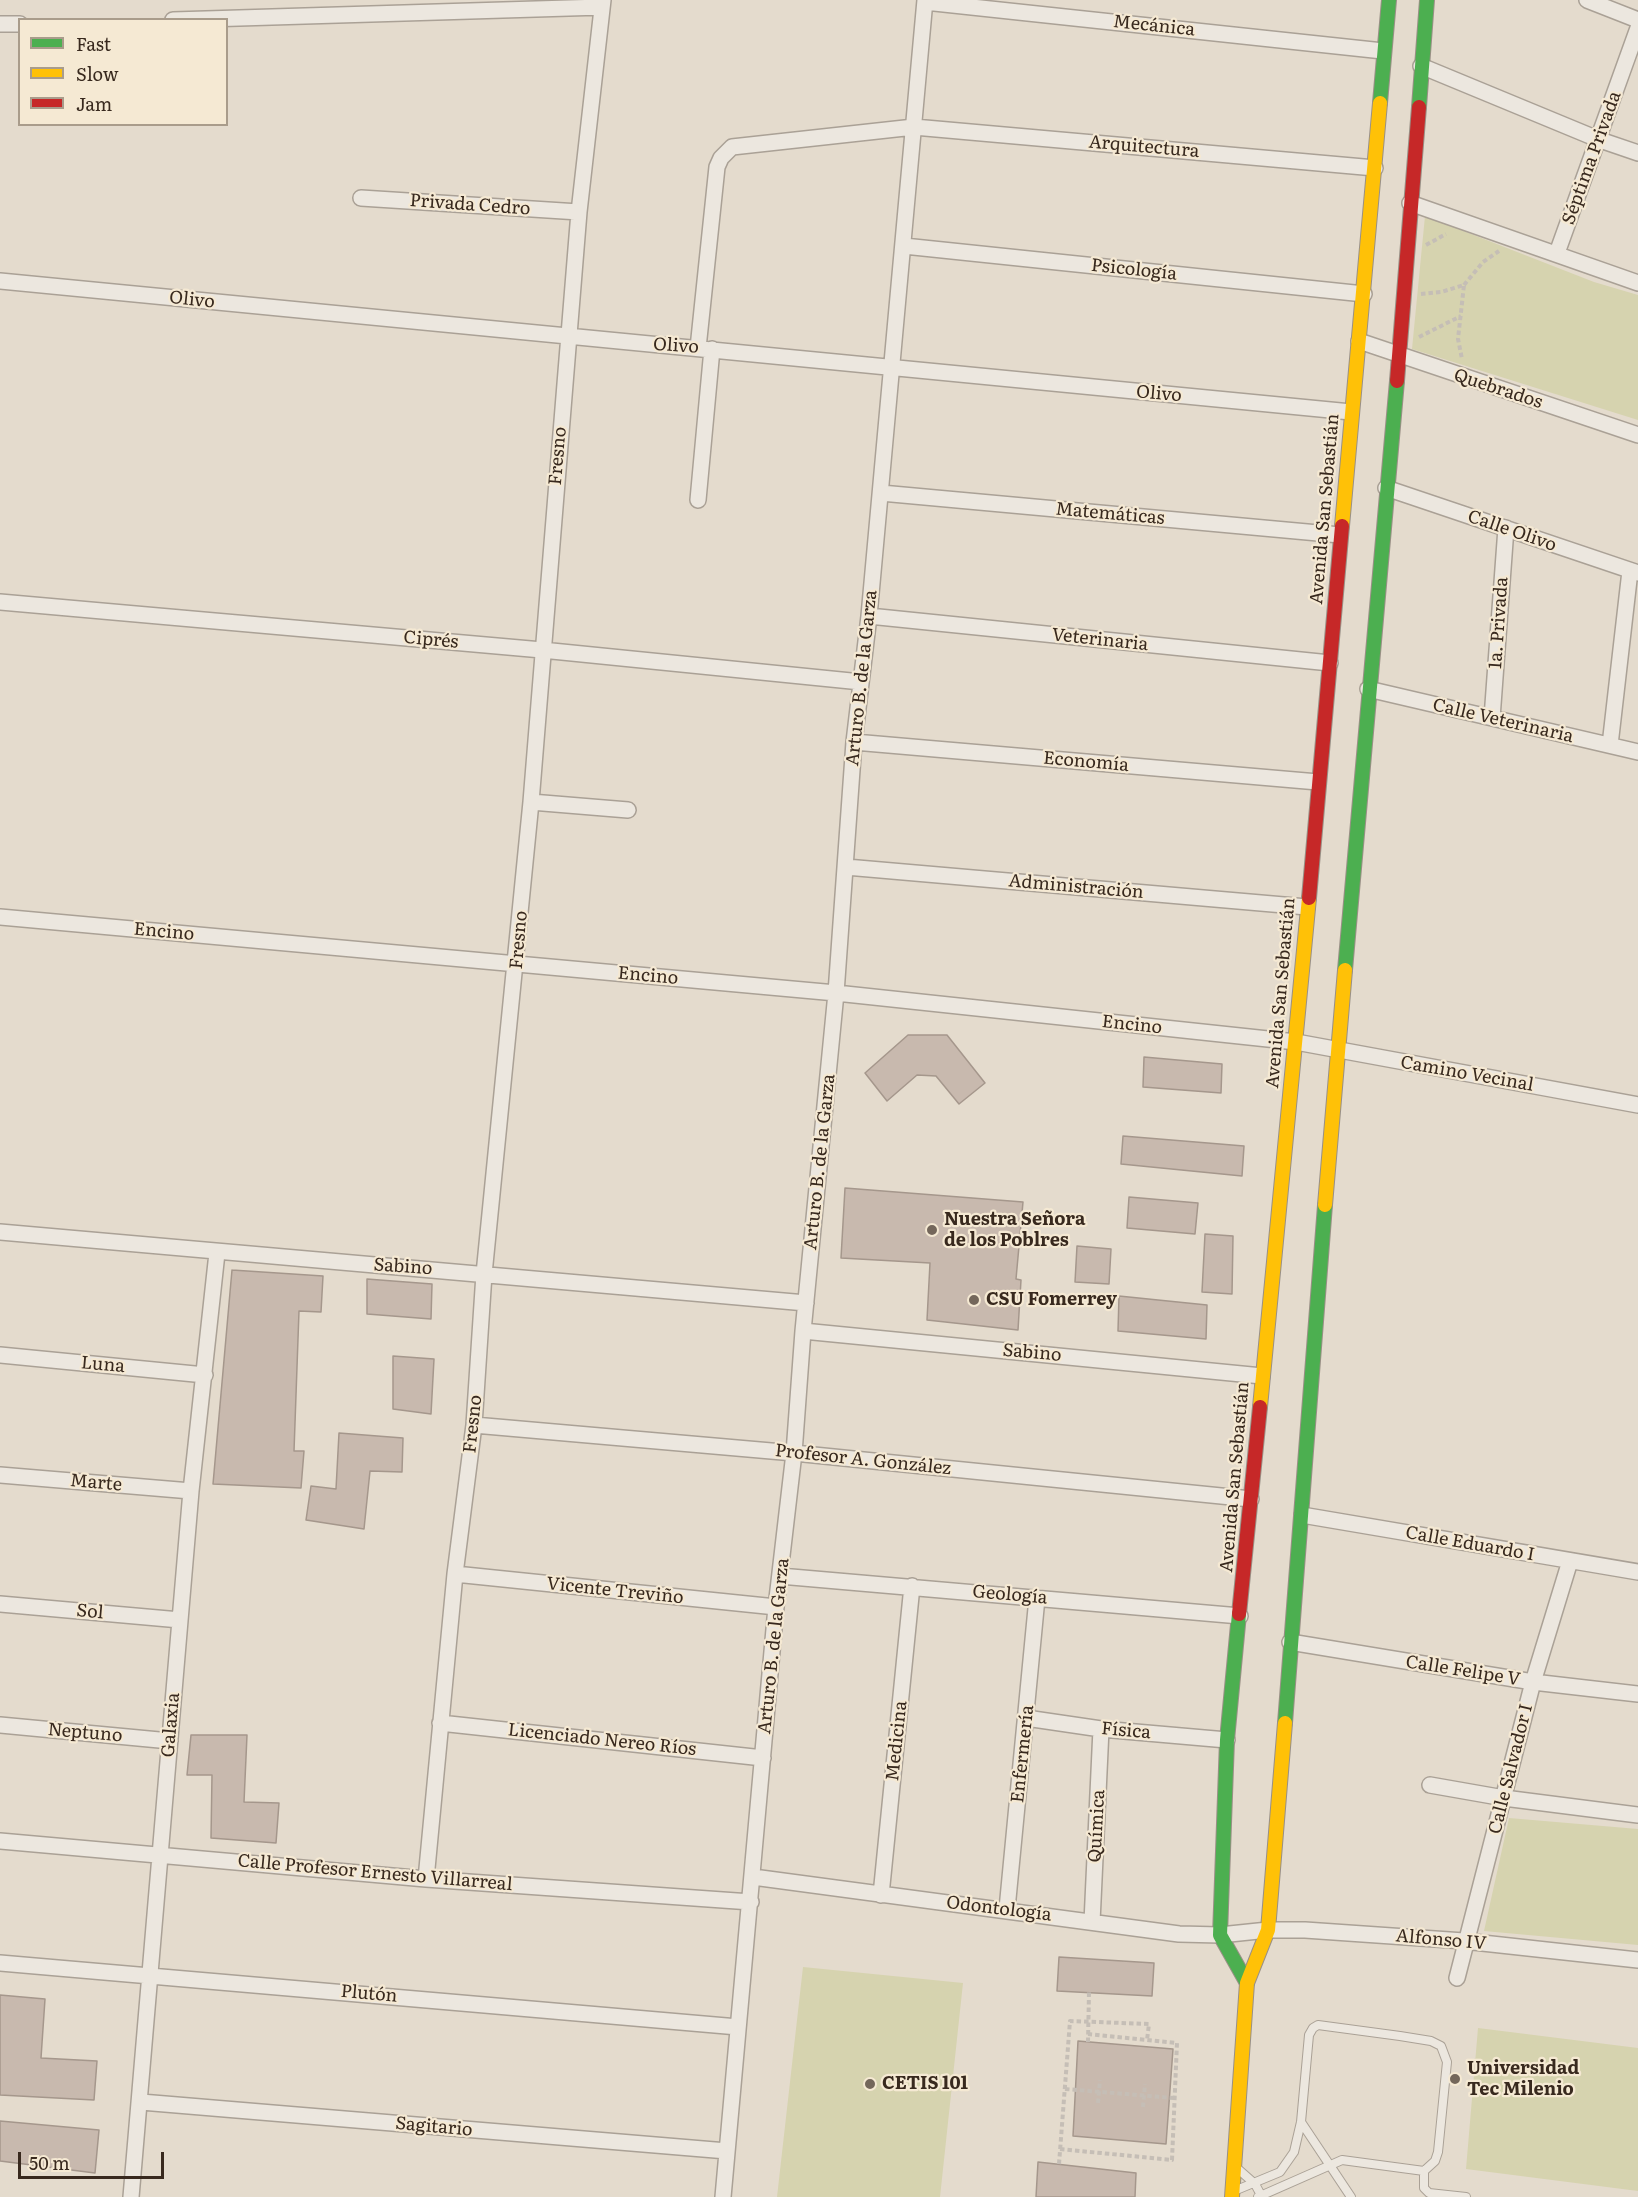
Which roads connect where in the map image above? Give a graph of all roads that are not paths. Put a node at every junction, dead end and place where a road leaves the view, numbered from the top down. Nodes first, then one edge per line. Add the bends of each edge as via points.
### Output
1 (1389, 0) edge
2 (1427, 0) edge
3 (1587, 0) edge
4 (925, 1) edge
5 (603, 4) edge
6 (227, 18) edge
7 (1638, 21) edge
8 (0, 24) edge
9 (18, 24) edge
10 (1638, 28) edge
11 (1383, 51) junction
12 (1421, 66) junction
13 (914, 127) junction
14 (1600, 140) junction
15 (1638, 153) edge
16 (1375, 168) junction
17 (361, 198) dead end
18 (1410, 203) junction
19 (579, 212) junction
20 (904, 246) junction
21 (1557, 253) junction
22 (0, 281) edge
23 (1638, 283) edge
24 (1364, 294) junction
25 (568, 338) junction
26 (1359, 341) junction
27 (705, 348) junction
28 (1399, 356) junction
29 (891, 369) junction
30 (1351, 412) junction
31 (1638, 435) edge
32 (1386, 488) junction
33 (881, 493) junction
34 (698, 500) dead end
35 (1506, 528) junction
36 (1340, 535) junction
37 (1634, 572) edge
38 (0, 602) edge
39 (869, 616) junction
40 (542, 650) junction
41 (1330, 663) junction
42 (861, 682) junction
43 (1368, 689) junction
44 (1492, 718) junction
45 (854, 742) junction
46 (1610, 745) junction
47 (1638, 752) edge
48 (1318, 782) junction
49 (531, 802) junction
50 (628, 810) dead end
51 (846, 867) junction
52 (1306, 907) junction
53 (0, 917) edge
54 (517, 964) junction
55 (836, 993) junction
56 (1296, 1042) junction
57 (1339, 1050) junction
58 (1638, 1105) edge
59 (0, 1232) edge
60 (217, 1253) junction
61 (484, 1274) junction
62 (806, 1303) junction
63 (803, 1331) junction
64 (0, 1355) edge
65 (205, 1375) junction
66 (1262, 1376) junction
67 (474, 1425) junction
68 (794, 1453) junction
69 (0, 1475) edge
70 (191, 1491) junction
71 (1251, 1499) junction
72 (1302, 1515) junction
73 (1570, 1561) junction
74 (1638, 1572) edge
75 (454, 1574) junction
76 (780, 1576) junction
77 (912, 1587) junction
78 (1037, 1598) junction
79 (0, 1604) edge
80 (776, 1607) junction
81 (1240, 1616) junction
82 (180, 1620) junction
83 (1290, 1642) junction
84 (1533, 1682) junction
85 (1638, 1694) edge
86 (1026, 1718) junction
87 (440, 1723) junction
88 (0, 1725) edge
89 (1101, 1729) junction
90 (1227, 1740) junction
91 (170, 1741) junction
92 (763, 1758) junction
93 (1430, 1785) dead end
94 (1504, 1798) junction
95 (1638, 1815) edge
96 (0, 1841) edge
97 (159, 1854) junction
98 (753, 1877) junction
99 (426, 1879) junction
100 (881, 1895) junction
101 (751, 1902) junction
102 (1007, 1910) junction
103 (1092, 1922) junction
104 (1268, 1930) junction
105 (1245, 1933) joint
106 (1220, 1935) junction
107 (1464, 1941) junction
108 (1638, 1960) edge
109 (0, 1963) edge
110 (148, 1974) junction
111 (1456, 1978) dead end
112 (1247, 1983) junction
113 (738, 2027) junction
114 (141, 2102) junction
115 (1301, 2122) junction
116 (727, 2151) junction
117 (1332, 2164) junction
118 (1234, 2165) junction
119 (1424, 2171) junction
120 (1255, 2184) junction
121 (1232, 2194) edge
122 (1260, 2196) edge
123 (131, 2197) edge
124 (723, 2197) edge
125 (1351, 2197) edge
126 (1466, 2197) edge

1 - 11 main road, Avenida San Sebastián
2 - 12 main road
3 - 7 street
4 - 11 street, Mecánica
4 - 13 street, Arturo B. de la Garza
5 - 6 street
5 - 19 street, Fresno
8 - 9 street
10 - 14 street, Séptima Privada
11 - 16 main road, Avenida San Sebastián
12 - 14 street
12 - 18 main road
13 - 16 street, Arquitectura
13 - 20 street, Arturo B. de la Garza
13 - 27 street via 745,144 726,151 717,167
14 - 15 street
14 - 21 street, Séptima Privada
16 - 24 main road, Avenida San Sebastián
17 - 19 street, Privada Cedro
18 - 21 street
18 - 28 main road
19 - 25 street, Fresno
20 - 24 street, Psicología
20 - 29 street, Arturo B. de la Garza
21 - 23 street
22 - 25 street, Olivo
24 - 26 main road, Avenida San Sebastián
25 - 27 street, Olivo
25 - 40 street, Fresno
26 - 28 street, Quebrados
26 - 30 main road, Avenida San Sebastián
27 - 29 street, Olivo
27 - 34 street
28 - 31 street, Quebrados
28 - 32 main road
29 - 30 street, Olivo
29 - 33 street, Arturo B. de la Garza
30 - 36 main road, Avenida San Sebastián
32 - 35 street, Calle Olivo
32 - 43 main road
33 - 36 street, Matemáticas
33 - 39 street, Arturo B. de la Garza
35 - 37 street, Calle Olivo
35 - 44 street, 1a. Privada
36 - 41 main road, Avenida San Sebastián
37 - 46 street
38 - 40 street, Ciprés
39 - 41 street, Veterinaria
39 - 42 street, Arturo B. de la Garza
40 - 42 street, Ciprés
40 - 49 street, Fresno
41 - 48 main road, Avenida San Sebastián
42 - 45 street, Arturo B. de la Garza
43 - 44 street, Calle Veterinaria
43 - 57 main road
44 - 46 street, Calle Veterinaria
45 - 48 street, Economía
45 - 51 street, Arturo B. de la Garza
46 - 47 street, Calle Veterinaria
48 - 52 main road, Avenida San Sebastián
49 - 50 street
49 - 54 street, Fresno
51 - 52 street, Administración
51 - 55 street, Arturo B. de la Garza
52 - 56 main road, Avenida San Sebastián
53 - 54 street, Encino
54 - 55 street, Encino
54 - 61 street, Fresno
55 - 56 street, Encino
55 - 62 street, Arturo B. de la Garza
56 - 57 street, Camino Vecinal
56 - 66 main road, Avenida San Sebastián
57 - 58 street, Camino Vecinal
57 - 72 main road
59 - 60 street, Sabino
60 - 61 street, Sabino
60 - 65 street, Galaxia
61 - 62 street, Sabino
61 - 67 street, Fresno
62 - 63 street, Arturo B. de la Garza
63 - 66 street, Sabino
63 - 68 street, Arturo B. de la Garza
64 - 65 street, Luna
65 - 70 street, Galaxia
66 - 71 main road, Avenida San Sebastián
67 - 68 street, Profesor A. González
67 - 75 street, Fresno
68 - 71 street, Profesor A. González
68 - 76 street, Arturo B. de la Garza
69 - 70 street, Marte
70 - 82 street, Galaxia
71 - 81 main road, Avenida San Sebastián
72 - 73 street, Calle Eduardo I
72 - 83 main road
73 - 74 street, Calle Eduardo I
73 - 84 street, Calle Salvador I
75 - 80 street, Vicente Treviño
75 - 87 street, Fresno
76 - 77 street, Geología
76 - 80 street, Arturo B. de la Garza
77 - 78 street, Geología
77 - 100 street, Medicina
78 - 81 street, Geología
78 - 86 street, Enfermería
79 - 82 street, Sol
80 - 92 street, Arturo B. de la Garza
81 - 90 main road, Avenida San Sebastián
82 - 91 street, Galaxia
83 - 84 street, Calle Felipe V
83 - 104 main road
84 - 85 street, Calle Felipe V
84 - 94 street, Calle Salvador I
86 - 89 street, Física
86 - 102 street, Enfermería
87 - 92 street, Licenciado Nereo Ríos
87 - 99 street, Fresno
88 - 91 street, Neptuno
89 - 90 street, Física
89 - 103 street, Química
90 - 106 main road, Avenida San Sebastián
91 - 97 street, Galaxia
92 - 98 street, Arturo B. de la Garza
93 - 94 street
94 - 95 street
94 - 107 street, Calle Salvador I
96 - 97 street, Calle Profesor Ernesto Villarreal
97 - 99 street, Calle Profesor Ernesto Villarreal
97 - 110 street, Galaxia
98 - 100 street, Odontología
98 - 101 street, Arturo B. de la Garza
99 - 101 street, Calle Profesor Ernesto Villarreal
100 - 102 street, Odontología
101 - 113 street, Arturo B. de la Garza
102 - 103 street, Odontología
103 - 106 street, Odontología via 1179,1934
104 - 105 street, Alfonso IV
104 - 107 street, Alfonso IV
104 - 112 main road
105 - 106 street, Odontología
106 - 112 main road
107 - 108 street, Alfonso IV
107 - 111 street, Calle Salvador I
109 - 110 street, Plutón
110 - 113 street, Plutón
110 - 114 street, Galaxia
112 - 118 main road
113 - 116 street, Arturo B. de la Garza
114 - 116 street, Sagitario
114 - 123 street, Galaxia
115 - 117 lane
115 - 119 lane via 1309,2035 1313,2028 1318,2025 1431,2041 1440,2046 1447,2062 1437,2157
115 - 120 lane via 1287,2165
116 - 124 street, Arturo B. de la Garza
117 - 119 lane via 1342,2160
117 - 122 lane
117 - 125 lane
118 - 120 lane
118 - 121 main road
119 - 126 lane via 1424,2188 1429,2193
120 - 121 lane
120 - 122 lane

